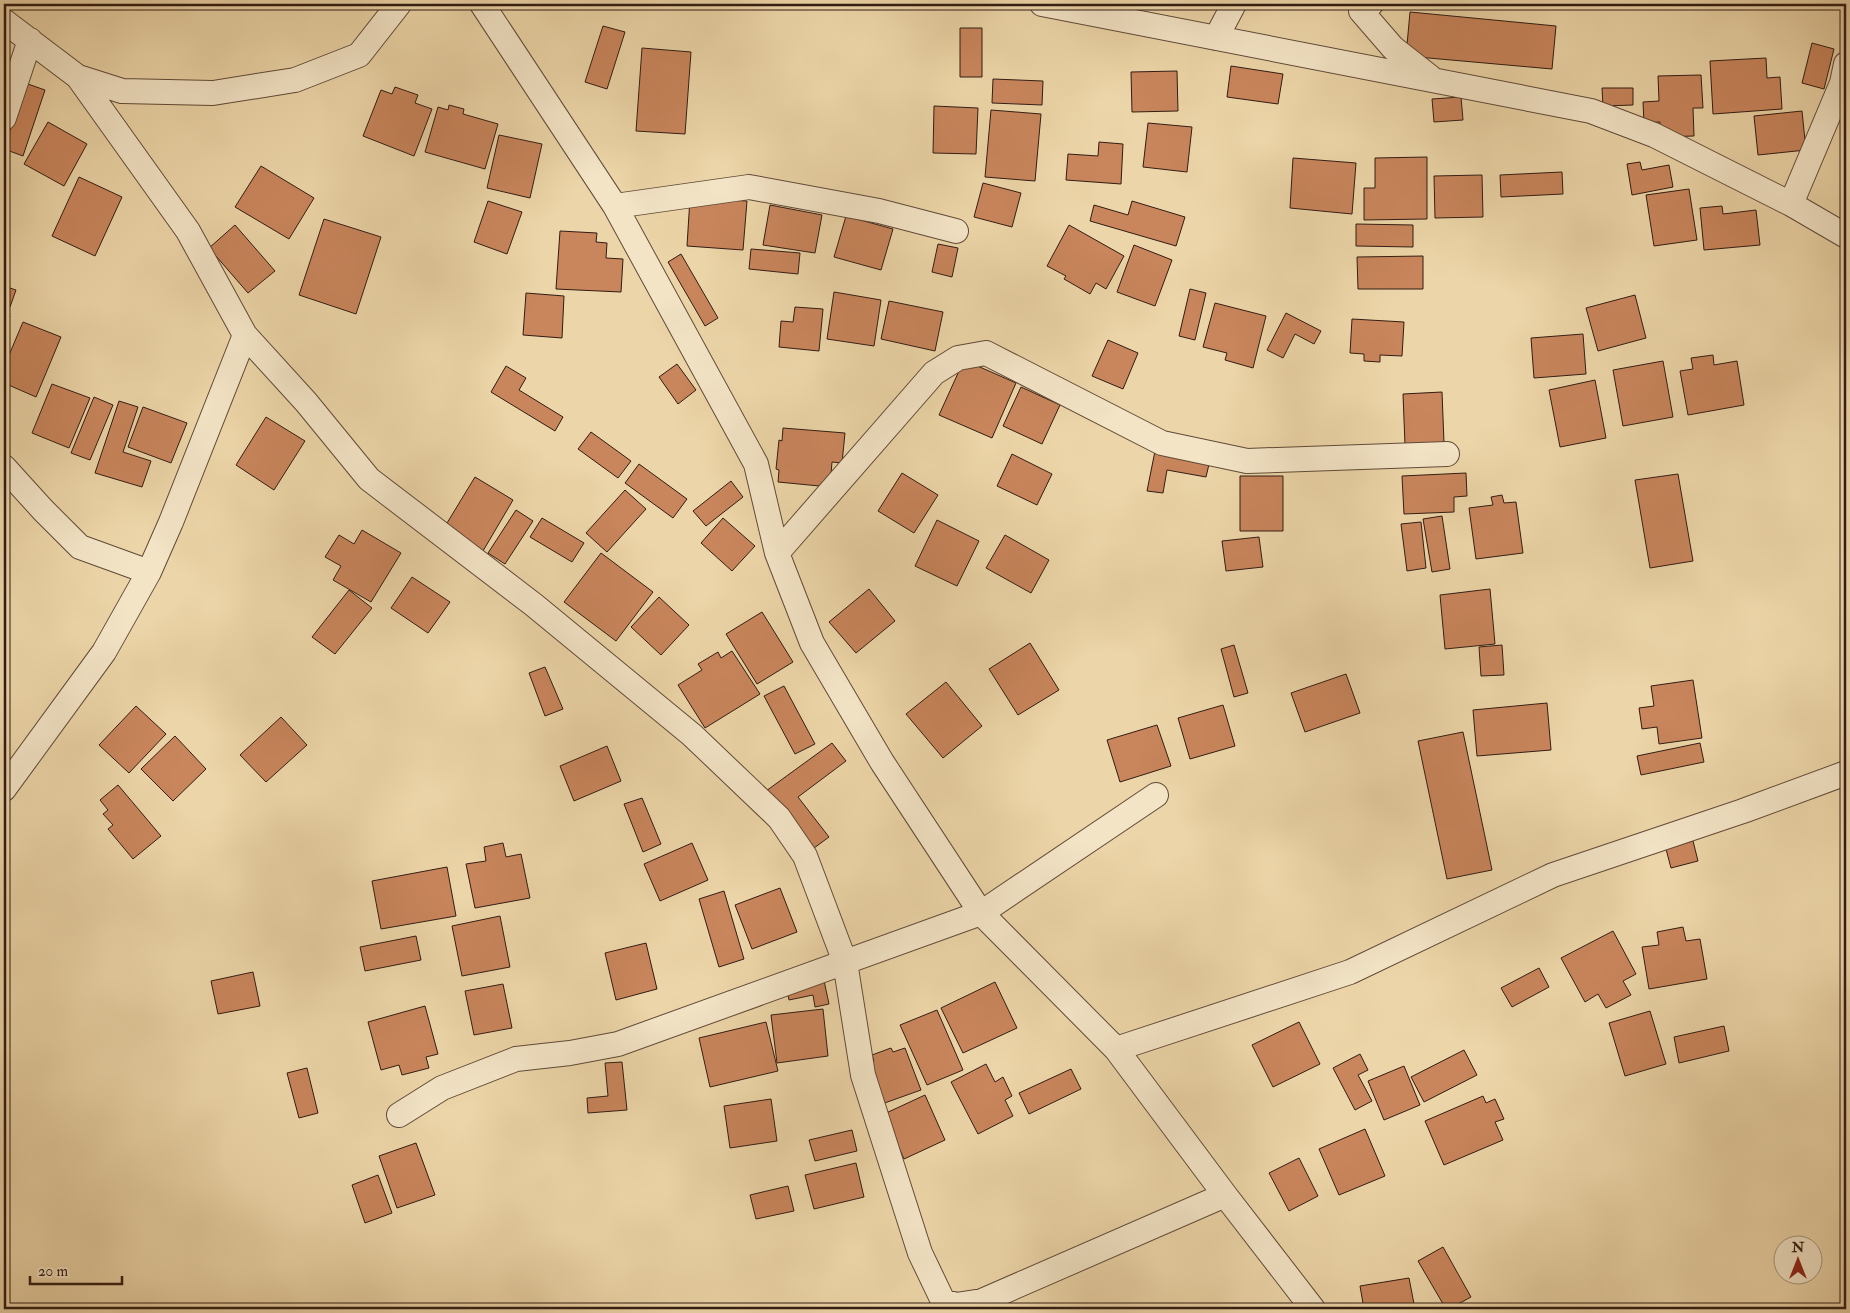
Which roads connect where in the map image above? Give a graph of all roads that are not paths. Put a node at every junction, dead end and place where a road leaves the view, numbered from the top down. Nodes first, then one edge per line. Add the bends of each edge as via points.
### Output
1 (398, 4) edge
2 (482, 4) edge
3 (1042, 4) edge
4 (1234, 4) edge
5 (1371, 4) edge
6 (4, 21) edge
7 (1216, 38) junction
8 (30, 40) junction
9 (1846, 64) edge
10 (78, 77) junction
11 (1434, 80) junction
12 (4, 118) edge
13 (1792, 204) junction
14 (615, 206) junction
15 (956, 232) dead end
16 (1846, 236) edge
17 (245, 335) junction
18 (1447, 454) dead end
19 (4, 467) edge
20 (777, 553) junction
21 (149, 572) junction
22 (1846, 773) edge
23 (4, 789) edge
24 (1156, 795) dead end
25 (981, 912) junction
26 (844, 962) junction
27 (1116, 1049) junction
28 (399, 1115) dead end
29 (1225, 1195) junction
30 (1313, 1309) edge

1 - 10 street via 359,55 294,80 213,93 122,91
2 - 14 street
3 - 7 street
4 - 7 street
5 - 11 street via 1361,11 1393,48
6 - 8 street
7 - 11 street
8 - 10 street
8 - 12 street
9 - 13 street via 1842,83
10 - 17 street via 188,232
11 - 13 street via 1591,111 1654,135
13 - 16 street
14 - 15 street via 749,187 880,212
14 - 20 street via 756,464
17 - 21 street
17 - 26 street via 306,402 369,479 534,605 684,729 779,818 805,856
18 - 20 street via 1247,461 1162,444 986,353 958,358 934,373
19 - 21 street via 80,547
20 - 25 street via 812,643 882,762
21 - 23 street via 104,652
22 - 27 street via 1553,875 1350,972
24 - 25 street
25 - 26 street
25 - 27 street
26 - 28 street via 618,1044 516,1059 442,1088
26 - 29 street via 863,1075 920,1253 943,1301 956,1305 982,1301
27 - 29 street
29 - 30 street

